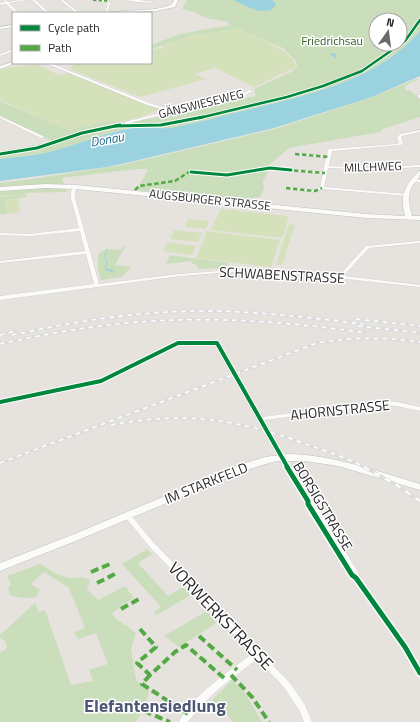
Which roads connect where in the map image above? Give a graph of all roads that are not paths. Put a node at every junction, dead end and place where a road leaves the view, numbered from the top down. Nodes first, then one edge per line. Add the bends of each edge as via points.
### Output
1 (4, 0) edge
2 (26, 0) edge
3 (33, 0) edge
4 (61, 0) edge
5 (93, 0) edge
6 (129, 0) edge
7 (176, 0) edge
8 (110, 1) edge
9 (152, 2) dead end
10 (7, 3) junction
11 (0, 4) edge
12 (17, 12) edge
13 (47, 12) edge
14 (77, 12) edge
15 (106, 12) edge
16 (124, 12) edge
17 (12, 26) edge
18 (0, 28) edge
19 (12, 50) edge
20 (0, 55) edge
21 (12, 64) edge
22 (49, 64) edge
23 (1, 67) edge
24 (251, 91) dead end
25 (172, 111) junction
26 (0, 117) edge
27 (126, 123) dead end
28 (420, 131) edge
29 (42, 137) dead end
30 (295, 154) dead end
31 (328, 157) junction
32 (420, 166) edge
33 (327, 167) junction
34 (291, 170) dead end
35 (325, 173) junction
36 (420, 173) edge
37 (417, 180) edge
38 (76, 186) junction
39 (286, 188) dead end
40 (322, 188) junction
41 (0, 189) edge
42 (406, 195) junction
43 (409, 218) junction
44 (420, 218) edge
45 (82, 229) junction
46 (0, 234) edge
47 (420, 242) edge
48 (88, 252) junction
49 (0, 262) edge
50 (340, 277) junction
51 (97, 285) junction
52 (420, 286) edge
53 (0, 298) edge
54 (0, 402) edge
55 (420, 409) edge
56 (260, 419) junction
57 (281, 457) junction
58 (420, 487) edge
59 (127, 515) junction
60 (0, 567) edge
61 (258, 654) junction
62 (420, 673) edge
63 (183, 722) edge
64 (308, 722) edge

1 - 10 street
2 - 10 street
3 - 13 street
4 - 14 street
5 - 8 street
6 - 9 street
7 - 16 street via 173,6 164,9
8 - 15 street
10 - 11 street
10 - 12 street
17 - 18 street
19 - 20 street
21 - 23 street
22 - 25 street via 148,104
24 - 25 street, GÄNSWIESEWEG via 234,99
25 - 27 street, GÄNSWIESEWEG
26 - 29 street
28 - 31 street via 401,135 401,144 330,150
30 - 31 street
31 - 33 street
32 - 33 street, MILCHWEG via 371,170
33 - 35 street
34 - 35 street
35 - 40 street
36 - 37 street
37 - 42 street via 409,186
38 - 41 street, AUGSBURGER STRASSE
38 - 43 street, AUGSBURGER STRASSE via 366,216
38 - 45 street via 73,198
39 - 40 street via 315,191
40 - 42 street
42 - 43 street
43 - 44 street, AUGSBURGER STRASSE
45 - 46 street via 30,235
45 - 48 street
47 - 50 street via 368,247
48 - 49 street
48 - 51 street
50 - 51 street, SCHWABENSTRASSE via 231,271
50 - 52 street, SCHWABENSTRASSE
51 - 53 street, SCHWABENSTRASSE
54 - 56 street, BORSIGSTRASSE via 101,381 178,343 217,343
55 - 56 street, AHORNSTRASSE via 382,403
56 - 57 street, BORSIGSTRASSE
57 - 58 street, IM STARKFELD via 322,460
57 - 59 street, IM STARKFELD via 261,461
57 - 62 street, BORSIGSTRASSE via 352,575 405,647
59 - 60 street, IM STARKFELD
59 - 61 street, VORWERKSTRASSE via 151,544
61 - 63 street via 225,679
61 - 64 street, VORWERKSTRASSE via 287,685

